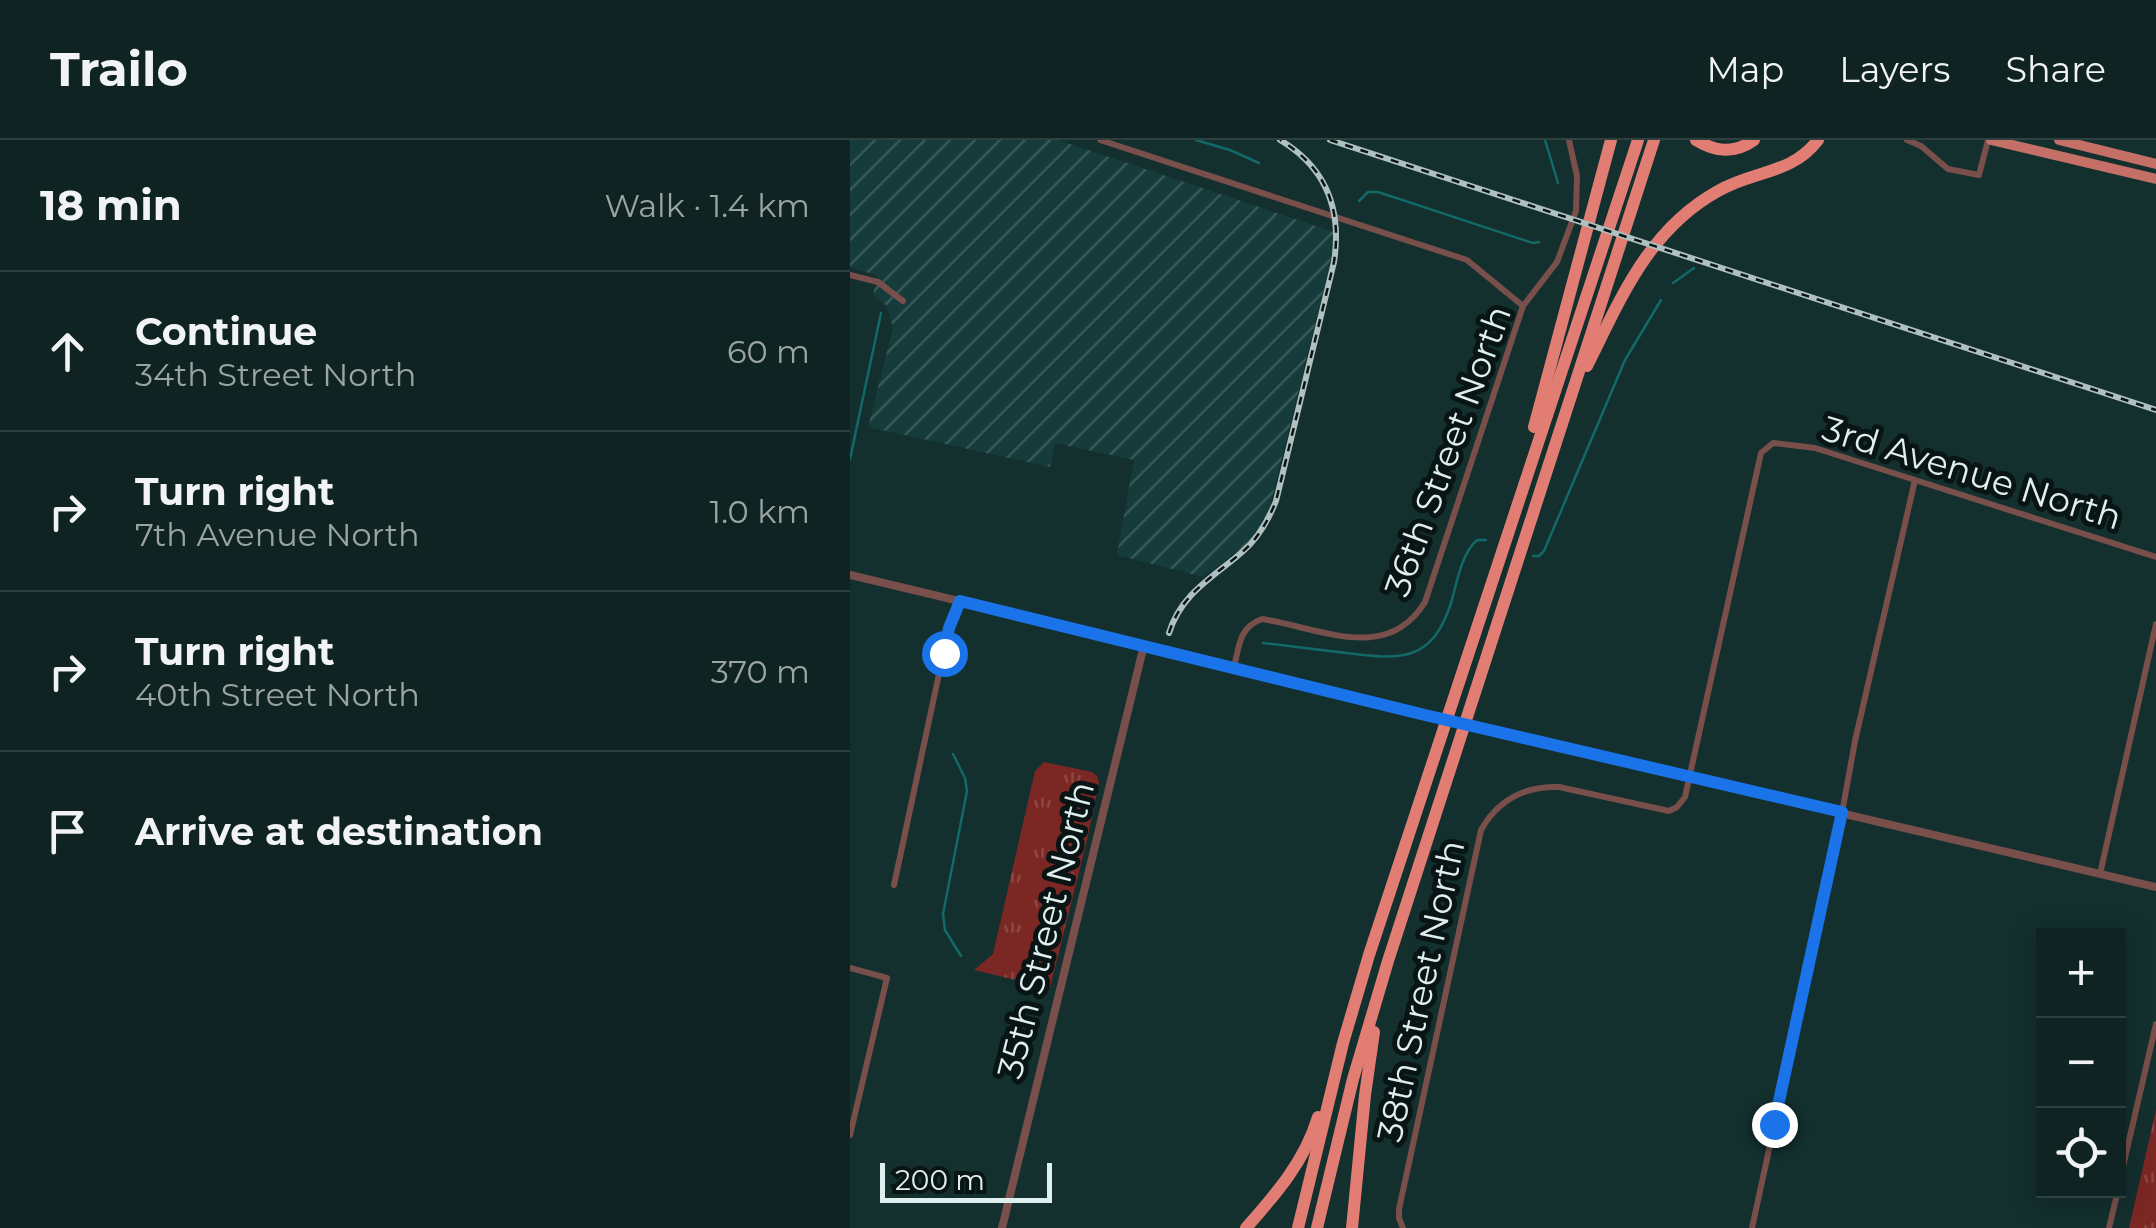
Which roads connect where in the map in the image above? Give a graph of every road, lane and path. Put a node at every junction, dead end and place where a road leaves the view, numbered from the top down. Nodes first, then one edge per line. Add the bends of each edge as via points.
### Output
1 (1100, 140) edge
2 (1567, 140) edge
3 (1611, 140) edge
4 (1638, 140) edge
5 (1654, 140) edge
6 (1696, 140) edge
7 (1754, 140) edge
8 (1818, 140) edge
9 (1907, 140) edge
10 (1990, 140) edge
11 (2059, 140) edge
12 (2156, 164) edge
13 (2156, 179) edge
14 (850, 275) edge
15 (904, 301) dead end
16 (1524, 306) junction
17 (1566, 409) junction
18 (1915, 480) junction
19 (2156, 557) edge
20 (1497, 568) junction
21 (850, 575) edge
22 (960, 601) junction
23 (2156, 624) edge
24 (1144, 645) junction
25 (1234, 668) junction
26 (1690, 778) junction
27 (1842, 812) junction
28 (2100, 876) junction
29 (894, 885) dead end
30 (2156, 887) edge
31 (1388, 960) junction
32 (850, 968) edge
33 (2156, 1024) edge
34 (1344, 1044) junction
35 (850, 1136) edge
36 (2126, 1154) edge
37 (2116, 1198) edge
38 (1002, 1228) edge
39 (1246, 1228) edge
40 (1298, 1228) edge
41 (1317, 1228) edge
42 (1352, 1228) edge
43 (1403, 1228) edge
44 (1752, 1228) edge
45 (2109, 1228) edge

1 - 16 street via 1467,260
2 - 16 street, 36th Street North via 1576,211 1557,262
3 - 20 highway
4 - 20 highway
5 - 17 highway
6 - 7 highway via 1728,151
8 - 17 highway via 1786,167 1715,192 1667,230 1632,276
9 - 10 street via 1948,169 1979,175
10 - 13 main road
11 - 12 main road
14 - 15 street via 878,282
16 - 25 street, 36th Street North via 1418,614 1400,630 1374,639 1262,619 1244,630
17 - 31 highway
18 - 19 street, 3rd Avenue North
18 - 26 street, 3rd Avenue North via 1815,448 1772,442 1761,453
18 - 27 street
20 - 34 highway
21 - 22 street
22 - 24 street
22 - 29 street
23 - 28 street
24 - 25 street
24 - 38 street, 35th Street North
25 - 26 street, bridge
26 - 27 street
26 - 43 street, 38th Street North via 1685,797 1669,811 1547,787 1500,804 1487,820 1399,1208
27 - 28 street
27 - 44 street
28 - 30 street
31 - 41 highway
31 - 42 highway
32 - 35 street via 887,978
33 - 36 street
34 - 39 highway via 1308,1143 1280,1190
34 - 40 highway
37 - 45 street

